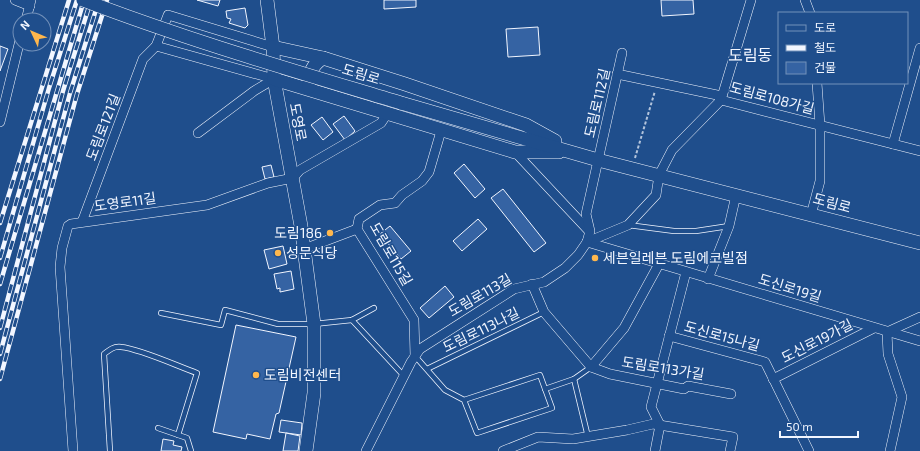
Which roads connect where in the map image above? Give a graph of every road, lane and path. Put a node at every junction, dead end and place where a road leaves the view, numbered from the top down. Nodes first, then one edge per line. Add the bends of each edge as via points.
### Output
1 (15, 0) edge
2 (83, 0) edge
3 (268, 0) edge
4 (751, 0) edge
5 (805, 0) edge
6 (31, 3) edge
7 (810, 12) edge
8 (156, 46) junction
9 (273, 47) junction
10 (920, 48) edge
11 (17, 52) edge
12 (622, 53) dead end
13 (323, 58) junction
14 (617, 74) junction
15 (274, 79) junction
16 (657, 82) junction
17 (816, 84) edge
18 (310, 90) junction
19 (722, 100) junction
20 (387, 114) junction
21 (0, 122) edge
22 (820, 125) junction
23 (441, 131) junction
24 (198, 133) dead end
25 (893, 144) junction
26 (920, 151) edge
27 (515, 152) junction
28 (575, 152) junction
29 (598, 160) junction
30 (632, 168) junction
31 (659, 175) junction
32 (293, 178) junction
33 (736, 195) junction
34 (811, 215) junction
35 (82, 222) junction
36 (628, 225) junction
37 (729, 226) junction
38 (357, 229) junction
39 (590, 231) junction
40 (587, 242) junction
41 (920, 243) edge
42 (304, 249) junction
43 (660, 264) junction
44 (686, 272) junction
45 (708, 279) junction
46 (532, 284) junction
47 (374, 308) dead end
48 (544, 312) junction
49 (161, 313) dead end
50 (920, 317) edge
51 (352, 320) junction
52 (314, 324) junction
53 (874, 328) junction
54 (887, 332) junction
55 (669, 336) junction
56 (920, 341) edge
57 (415, 356) junction
58 (591, 367) junction
59 (427, 369) junction
60 (404, 376) junction
61 (574, 379) junction
62 (773, 379) junction
63 (657, 383) junction
64 (545, 389) junction
65 (731, 394) dead end
66 (464, 400) junction
67 (660, 425) junction
68 (158, 428) dead end
69 (178, 435) junction
70 (588, 437) junction
71 (73, 451) edge
72 (110, 451) edge
73 (191, 451) edge
74 (306, 451) edge
75 (366, 451) edge
76 (503, 451) edge
77 (655, 451) edge
78 (730, 451) edge
79 (809, 451) edge
80 (891, 451) edge

1 - 6 street
2 - 28 main road, 도림로, bridge via 124,16 273,64
3 - 9 main road, 도영로
4 - 19 street
5 - 7 street
8 - 9 street via 168,15
8 - 15 street
8 - 35 street, 도림로121길 via 143,59
9 - 13 main road
9 - 15 main road, 도영로
10 - 25 street
11 - 21 street
12 - 14 street, 도림로112길
13 - 18 main road via 311,69 308,78
13 - 28 main road via 526,125
14 - 16 street, 도림로108가길
14 - 29 street, 도림로112길
15 - 18 main road
15 - 24 street
15 - 32 main road, 도영로
16 - 19 street, 도림로108가길 via 717,95
16 - 30 path
17 - 22 street
18 - 20 main road
19 - 22 street, 도림로108가길
19 - 31 street via 672,150
20 - 23 main road
20 - 32 street, 도영로11길 via 381,123 300,170
22 - 25 street, 도림로108가길
22 - 34 street via 820,181
23 - 27 main road
23 - 38 street, 도림로115길 via 429,172 422,181 395,203 380,205 359,219
25 - 26 street, 도림로108가길
27 - 28 main road
27 - 39 street
28 - 29 main road, 도림로
29 - 30 main road, 도림로
29 - 39 street, 도림로113길 via 586,214
30 - 31 main road, 도림로
31 - 33 main road, 도림로
31 - 36 street via 656,195
32 - 35 street, 도영로11길 via 268,183 207,205
32 - 42 main road, 도영로
33 - 34 main road, 도림로
33 - 37 street
34 - 41 main road, 도림로
35 - 71 street, 도영로11길 via 68,226 60,267
36 - 37 lane via 674,231
36 - 40 street
37 - 45 street
38 - 42 street
38 - 57 street, 도림로115길 via 414,320
39 - 40 street, 도림로113길
40 - 43 street, 도신로19길
40 - 46 street, 도림로113길 via 565,268 544,282
42 - 52 main road, 도영로
43 - 44 street, 도신로19길
43 - 58 street via 624,328
44 - 45 street, 도신로19길
44 - 55 street
45 - 53 street, 도신로19길
46 - 48 street, 도림로113가길
46 - 57 street, 도림로113길 via 514,289 487,304 420,348
47 - 51 lane
48 - 58 street, 도림로113가길
48 - 59 lane, 도림로113나길
49 - 52 lane via 221,325 225,310 278,324
50 - 54 street
51 - 52 lane
51 - 60 lane
52 - 74 main road, 도영로 via 314,393
53 - 54 street, 도신로19길
53 - 62 street, 도신로19가길
54 - 56 street, 도신로19길
54 - 80 street via 888,354 902,397
55 - 62 street, 도신로15나길 via 765,362
55 - 63 street
57 - 59 lane
57 - 60 street, 도림로113길
58 - 61 lane
58 - 63 street, 도림로113가길 via 610,374
59 - 66 lane via 445,390
60 - 75 street, 도림로113길
61 - 64 lane
61 - 70 lane
62 - 79 street, 도신로15나길
63 - 65 street, 도림로113가길
63 - 67 street via 651,407
64 - 66 lane via 540,375
64 - 66 lane via 552,408 477,433
67 - 70 street via 653,424
67 - 77 street
67 - 78 street via 733,437
68 - 69 lane
69 - 72 lane via 197,373 140,352 120,347 111,348 104,354
69 - 73 lane via 187,438
70 - 76 street via 538,437

